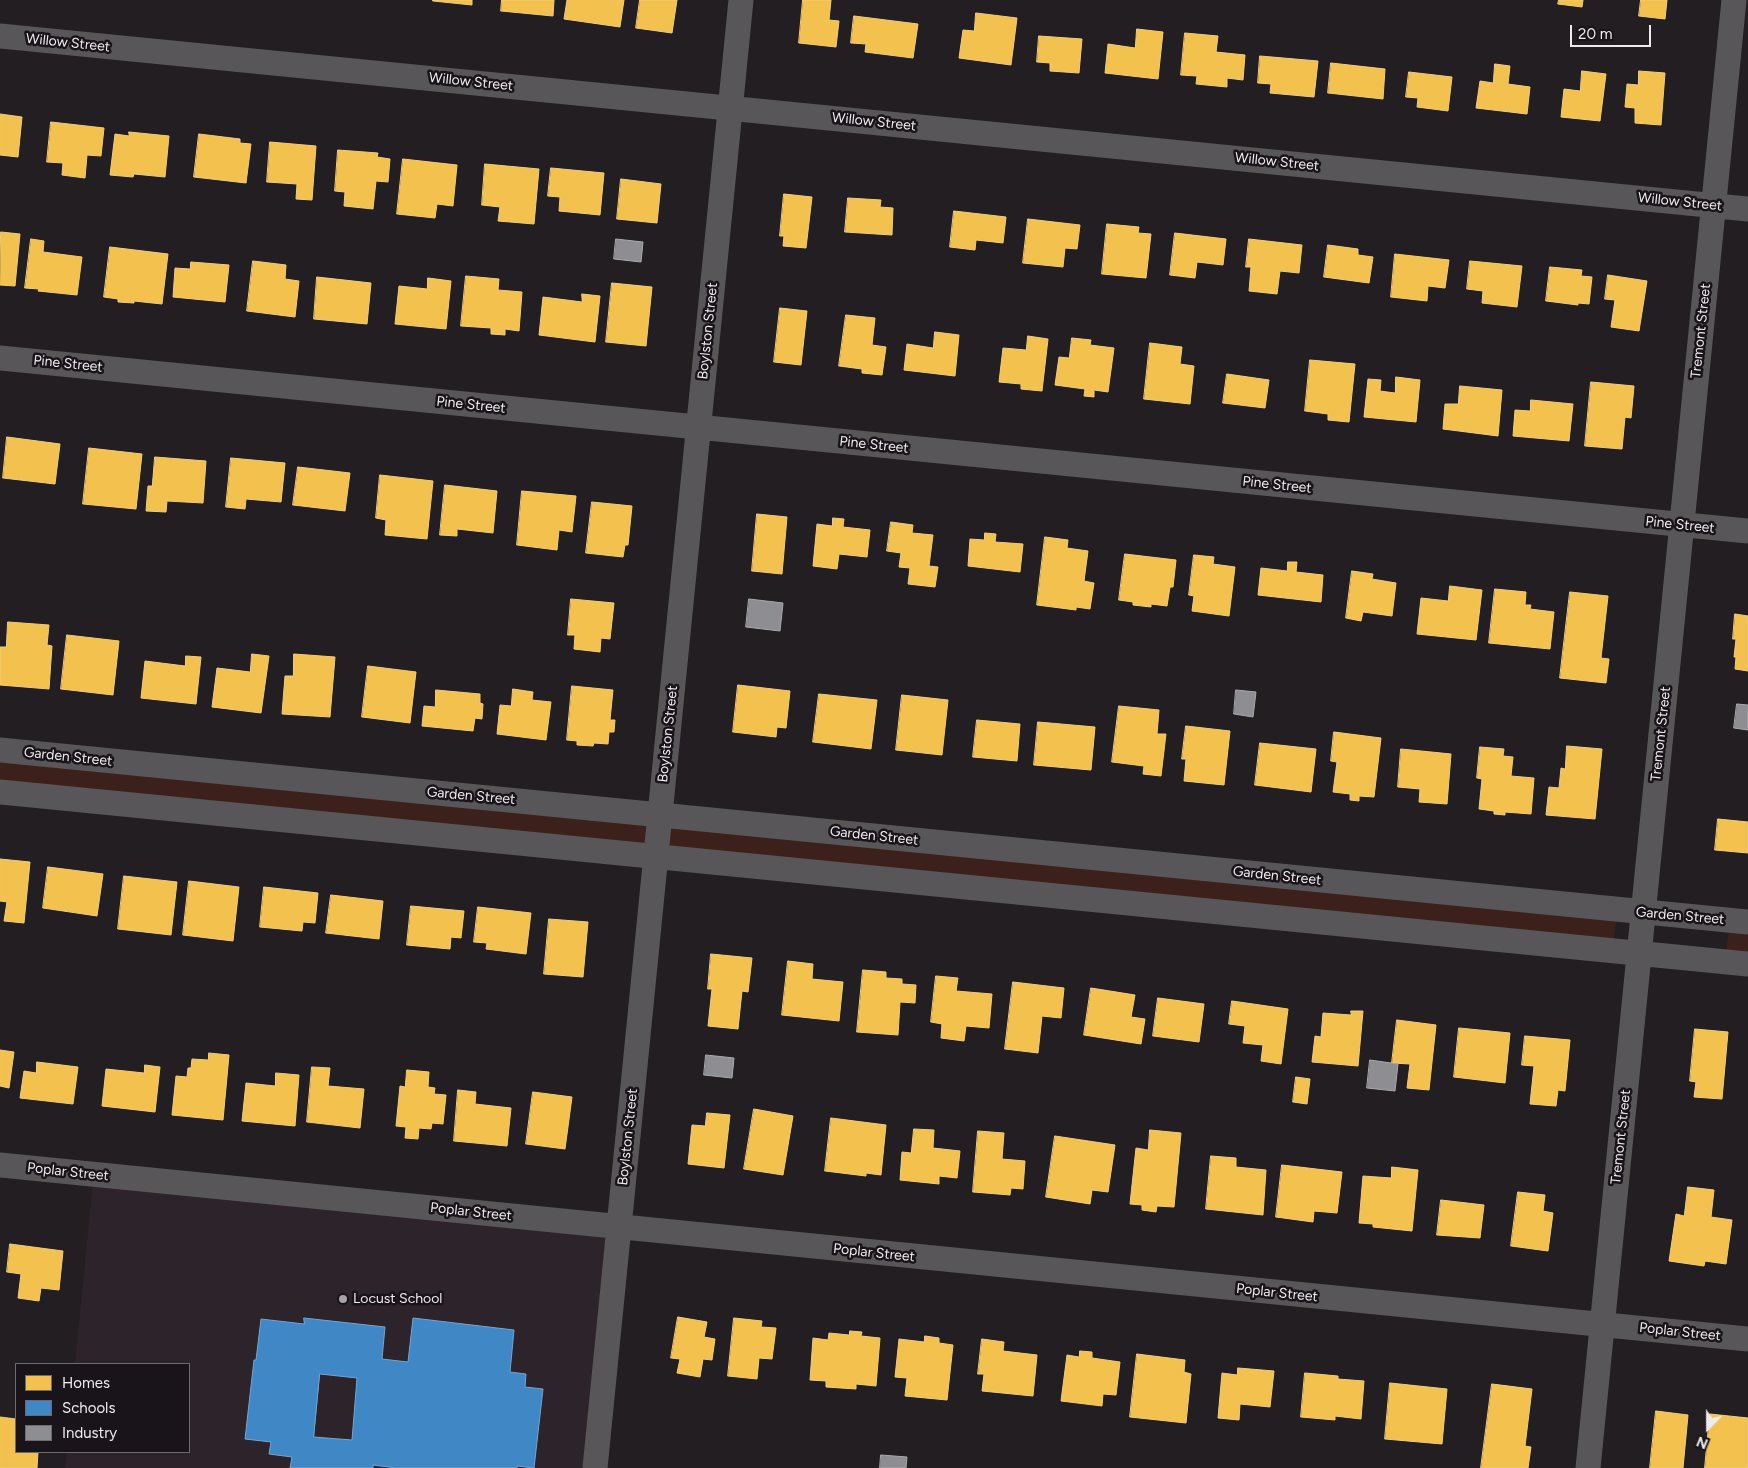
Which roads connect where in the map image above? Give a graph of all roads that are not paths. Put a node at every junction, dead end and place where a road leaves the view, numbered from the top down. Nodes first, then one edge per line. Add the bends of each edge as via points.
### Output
1 (741, 0) edge
2 (1734, 0) edge
3 (0, 36) edge
4 (730, 108) junction
5 (1714, 205) junction
6 (1748, 209) edge
7 (0, 358) edge
8 (699, 427) junction
9 (1682, 525) junction
10 (1748, 531) edge
11 (0, 750) edge
12 (311, 781) junction
13 (0, 792) edge
14 (660, 814) junction
15 (310, 823) junction
16 (656, 857) junction
17 (1166, 865) junction
18 (1164, 907) junction
19 (1644, 912) junction
20 (1748, 922) edge
21 (1640, 953) junction
22 (1748, 964) edge
23 (0, 1165) edge
24 (619, 1227) junction
25 (1603, 1325) junction
26 (1748, 1339) edge
27 (595, 1468) edge
28 (1588, 1468) edge

1 - 4 street, Boylston Street
2 - 5 street, Tremont Street
3 - 4 street, Willow Street
4 - 5 street, Willow Street
4 - 8 street, Boylston Street
5 - 6 street, Willow Street
5 - 9 street, Tremont Street
7 - 8 street, Pine Street
8 - 9 street, Pine Street
8 - 14 street, Boylston Street
9 - 10 street, Pine Street
9 - 19 street, Tremont Street
11 - 12 street, Garden Street
12 - 14 street, Garden Street
12 - 15 street
13 - 15 street
14 - 16 street, Boylston Street
14 - 17 street, Garden Street
15 - 16 street
16 - 18 street
16 - 24 street, Boylston Street
17 - 18 street
17 - 19 street, Garden Street
18 - 21 street
19 - 20 street, Garden Street
19 - 21 street, Tremont Street
21 - 22 street
21 - 25 street, Tremont Street
23 - 24 street, Poplar Street
24 - 25 street, Poplar Street
24 - 27 street, Boylston Street
25 - 26 street, Poplar Street
25 - 28 street, Tremont Street

